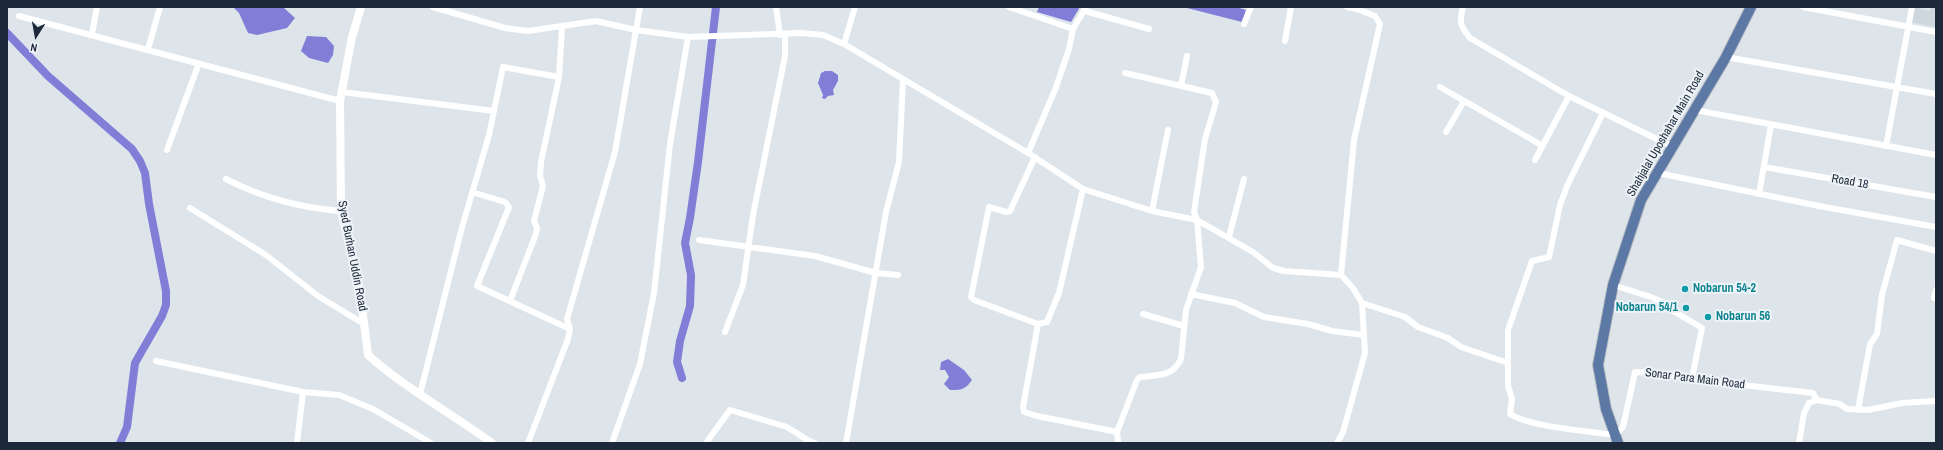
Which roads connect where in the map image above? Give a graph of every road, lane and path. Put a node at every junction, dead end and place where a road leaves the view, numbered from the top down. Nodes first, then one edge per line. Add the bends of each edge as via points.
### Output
1 (97, 7) edge
2 (160, 7) edge
3 (360, 7) edge
4 (433, 7) edge
5 (640, 7) edge
6 (776, 7) edge
7 (855, 7) edge
8 (1009, 7) edge
9 (1251, 7) edge
10 (1292, 7) edge
11 (1347, 7) edge
12 (1463, 7) edge
13 (1751, 7) edge
14 (1803, 7) edge
15 (1912, 7) edge
16 (1357, 8) edge
17 (1086, 9) edge
18 (19, 16) dead end
19 (1244, 24) dead end
20 (562, 27) junction
21 (1909, 27) junction
22 (1073, 29) junction
23 (1149, 29) dead end
24 (636, 30) junction
25 (1936, 32) edge
26 (92, 34) junction
27 (782, 34) junction
28 (688, 37) junction
29 (1285, 41) dead end
30 (844, 44) junction
31 (148, 49) junction
32 (1187, 56) dead end
33 (1726, 57) junction
34 (199, 63) junction
35 (1125, 73) dead end
36 (559, 77) junction
37 (903, 80) junction
38 (1181, 86) junction
39 (1440, 87) dead end
40 (1897, 88) junction
41 (342, 92) junction
42 (1936, 94) edge
43 (1569, 96) junction
44 (340, 101) junction
45 (1464, 101) junction
46 (1695, 110) junction
47 (494, 111) junction
48 (1603, 113) junction
49 (1771, 124) junction
50 (1168, 130) dead end
51 (1446, 132) dead end
52 (1543, 146) junction
53 (1886, 146) junction
54 (1673, 147) junction
55 (167, 150) dead end
56 (1028, 153) junction
57 (1936, 155) edge
58 (1035, 157) junction
59 (1535, 160) dead end
60 (1764, 167) junction
61 (1658, 173) junction
62 (226, 179) dead end
63 (1244, 179) dead end
64 (1083, 189) junction
65 (472, 192) junction
66 (1759, 194) junction
67 (1936, 197) edge
68 (190, 208) dead end
69 (341, 211) junction
70 (1152, 211) junction
71 (1197, 220) junction
72 (1936, 227) edge
73 (1229, 237) junction
74 (699, 240) dead end
75 (748, 246) junction
76 (1936, 251) edge
77 (876, 273) junction
78 (898, 275) dead end
79 (1341, 276) junction
80 (1613, 285) junction
81 (1936, 290) edge
82 (1191, 294) junction
83 (1934, 298) dead end
84 (510, 301) junction
85 (1362, 303) junction
86 (1143, 314) dead end
87 (364, 324) junction
88 (1038, 324) junction
89 (1184, 326) junction
90 (570, 329) junction
91 (725, 332) dead end
92 (1364, 335) junction
93 (156, 360) dead end
94 (1508, 363) junction
95 (1692, 378) junction
96 (303, 392) junction
97 (420, 394) junction
98 (1817, 400) junction
99 (1936, 401) edge
100 (1858, 410) junction
101 (1118, 432) junction
102 (1616, 439) edge
103 (296, 443) edge
104 (431, 443) edge
105 (492, 443) edge
106 (528, 443) edge
107 (612, 443) edge
108 (706, 443) edge
109 (815, 443) edge
110 (846, 443) edge
111 (1118, 443) edge
112 (1337, 443) edge
113 (1800, 443) edge

1 - 26 street
2 - 31 street
3 - 41 street, Syed Burhan Uddin Road
4 - 20 street via 505,28 528,31
5 - 24 street
6 - 27 street
7 - 30 street
8 - 22 street
9 - 19 street
10 - 29 street
11 - 16 street
12 - 43 street via 1459,20 1470,38
13 - 33 main road, Shahjalal Uposhahar Main Road
14 - 21 street
15 - 21 street
16 - 79 street via 1375,16 1380,24 1354,140
17 - 22 street
17 - 23 street
18 - 26 street
20 - 24 street via 596,21
20 - 36 street
21 - 25 street
21 - 40 street
22 - 56 street via 1055,90
24 - 28 street
24 - 90 street via 615,152 567,319
26 - 31 street
27 - 28 street
27 - 30 street via 822,35
27 - 75 street via 785,56
28 - 107 street via 670,144 654,293 640,364
30 - 37 street
31 - 34 street
32 - 38 street
33 - 40 street
33 - 46 main road, Shahjalal Uposhahar Main Road
34 - 44 street
34 - 55 street
35 - 38 street
36 - 47 street via 503,67
36 - 84 street via 541,162 540,176 543,186 534,222 536,234
37 - 56 street
37 - 77 street via 899,162 886,212
38 - 71 street via 1212,93 1216,102 1206,139 1196,197 1194,212
39 - 45 street
40 - 42 street
40 - 53 street
41 - 44 street, Syed Burhan Uddin Road
41 - 47 street
43 - 48 street
43 - 52 street
44 - 69 street, Syed Burhan Uddin Road
45 - 51 street
45 - 52 street
46 - 49 street
46 - 54 main road, Shahjalal Uposhahar Main Road
47 - 65 street
48 - 54 street
48 - 94 street via 1567,186 1560,205 1549,257 1532,262 1524,282 1508,330
49 - 53 street
49 - 60 street
50 - 70 street
52 - 59 street
53 - 57 street
54 - 61 main road, Shahjalal Uposhahar Main Road
56 - 58 street
58 - 64 street
58 - 88 street via 1010,211 989,207 971,297
60 - 66 street
60 - 67 street, Road 18
61 - 66 street
61 - 80 main road, Shahjalal Uposhahar Main Road via 1641,200
62 - 69 street via 282,203
63 - 73 street
64 - 70 street
64 - 88 street via 1059,294 1047,322
65 - 84 street via 508,204 477,283 480,288
65 - 97 street
66 - 72 street
68 - 87 street via 266,255 318,296
69 - 87 street, Syed Burhan Uddin Road via 360,290
70 - 71 street
71 - 73 street
71 - 82 street via 1201,267
73 - 79 street via 1273,268
74 - 75 street via 730,246
75 - 77 street via 815,256
75 - 91 street via 743,285
76 - 100 street via 1897,240 1882,295 1877,334 1870,344
77 - 78 street
77 - 110 street
79 - 85 street via 1353,288
80 - 95 street via 1669,305 1670,309 1702,328
80 - 102 main road, Shahjalal Uposhahar Main Road via 1598,365 1606,410
81 - 83 street
82 - 89 street
82 - 92 street via 1235,303 1256,314 1279,321
84 - 90 street
85 - 92 street
85 - 94 street via 1405,318 1418,328 1448,338 1461,347
86 - 89 street
87 - 97 street, Syed Burhan Uddin Road via 368,355 388,373
88 - 101 street via 1024,412
89 - 101 street via 1178,367 1172,372 1140,377 1137,380
90 - 106 street
92 - 112 street via 1365,353 1343,432
93 - 96 street
94 - 102 street via 1508,386 1512,399 1510,414 1514,417
95 - 98 street, Sonar Para Main Road via 1813,393
95 - 102 street, Sonar Para Main Road via 1636,372 1623,427
96 - 103 street
96 - 104 street via 339,395 373,409
97 - 105 street, Syed Burhan Uddin Road
98 - 100 street, Sonar Para Main Road
98 - 113 street via 1809,403 1804,413
99 - 100 street, Sonar Para Main Road
101 - 111 street
108 - 109 street via 730,410 787,427

